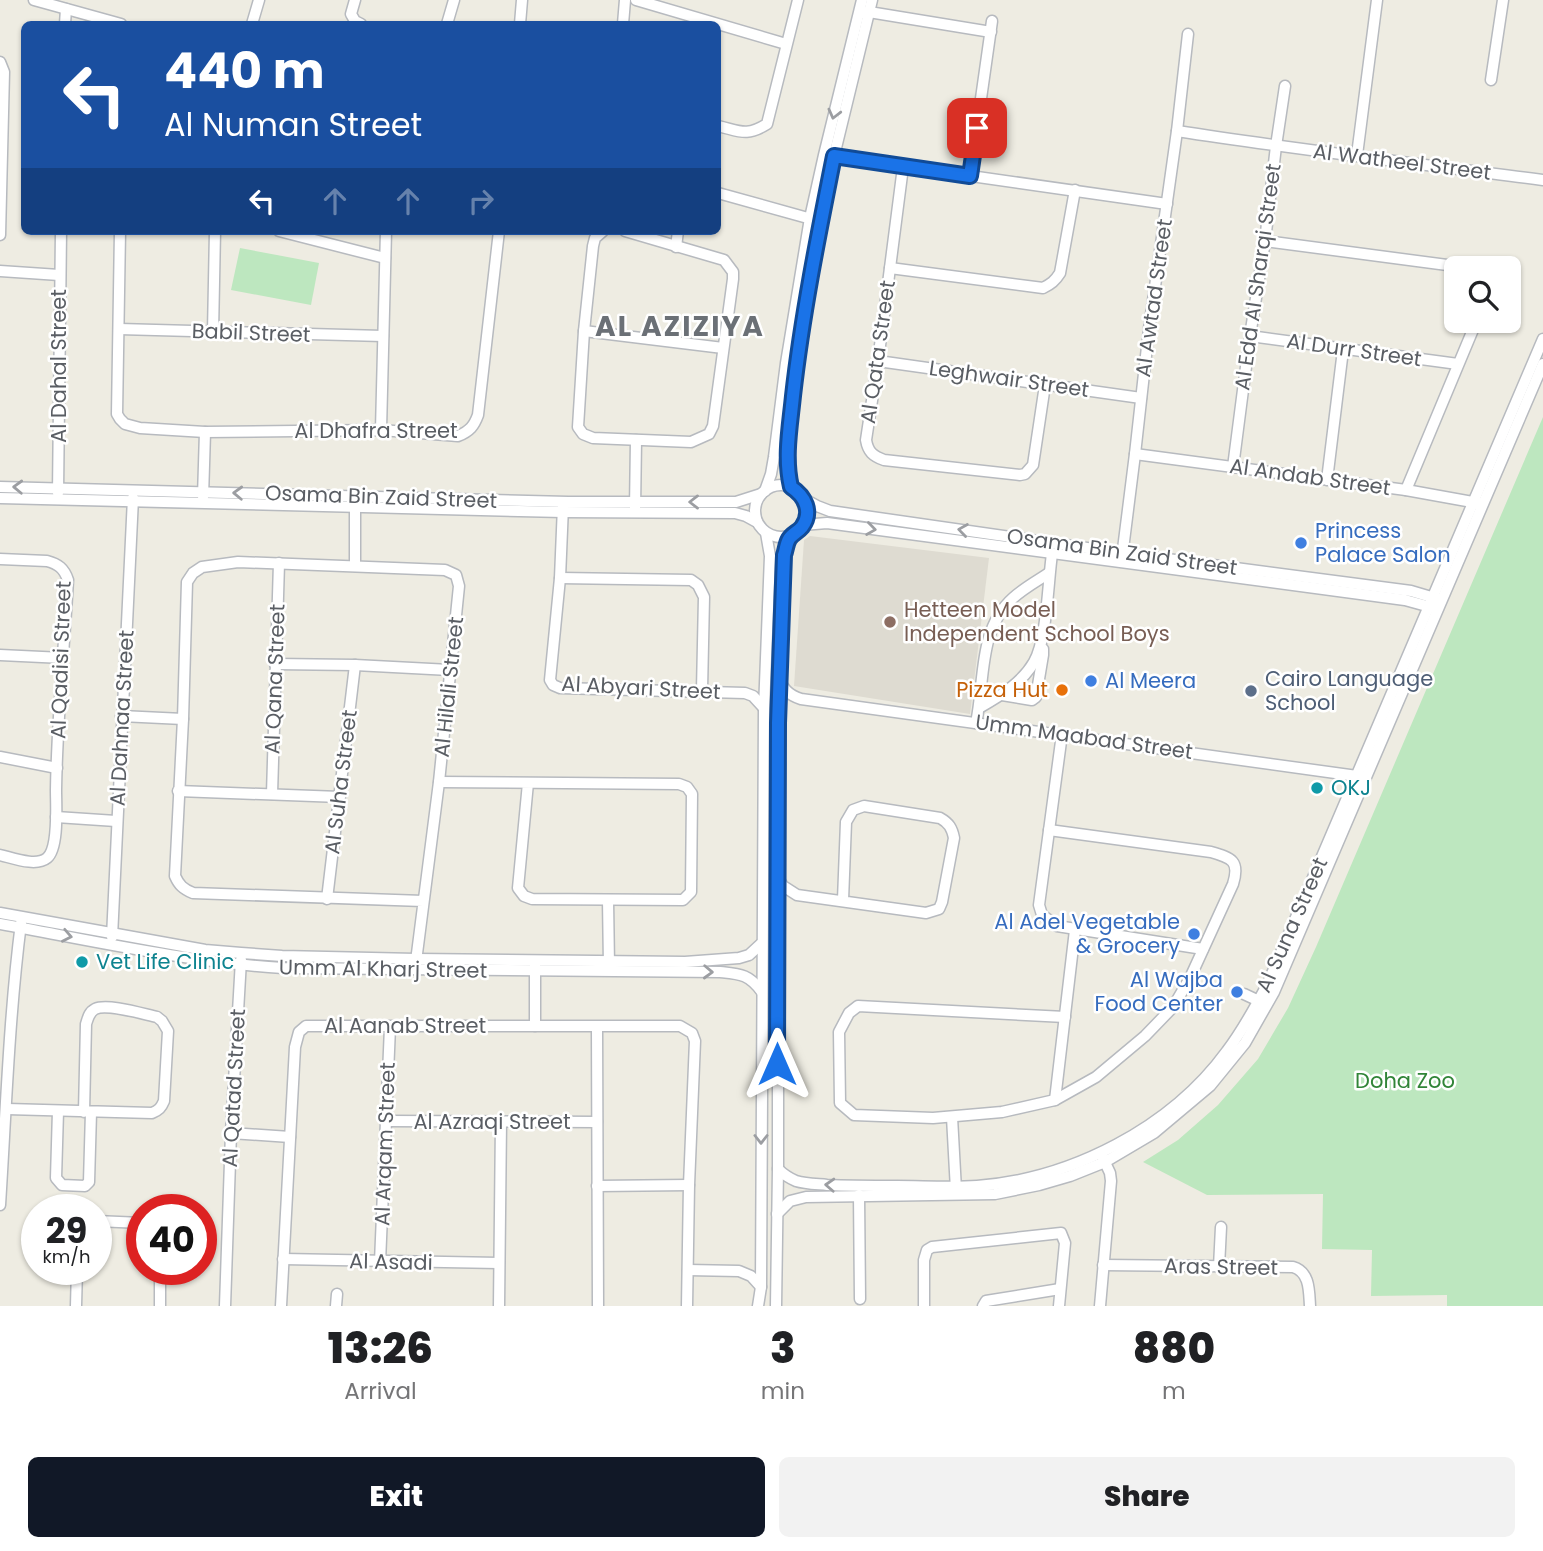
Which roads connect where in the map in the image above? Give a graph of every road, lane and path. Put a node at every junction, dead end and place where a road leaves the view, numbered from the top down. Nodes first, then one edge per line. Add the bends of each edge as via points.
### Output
1 (34, 0) edge
2 (258, 0) edge
3 (355, 0) edge
4 (454, 0) edge
5 (523, 0) edge
6 (625, 0) edge
7 (636, 0) edge
8 (798, 0) edge
9 (862, 0) edge
10 (872, 0) edge
11 (1377, 0) edge
12 (1503, 0) edge
13 (66, 9) junction
14 (864, 13) junction
15 (992, 20) dead end
16 (65, 21) edge
17 (110, 21) edge
18 (253, 21) edge
19 (355, 21) edge
20 (448, 21) edge
21 (520, 21) edge
22 (623, 21) edge
23 (708, 21) edge
24 (721, 25) edge
25 (990, 32) junction
26 (1188, 34) dead end
27 (786, 44) junction
28 (0, 62) edge
29 (1491, 80) dead end
30 (1285, 86) dead end
31 (1, 126) edge
32 (721, 127) edge
33 (1177, 131) junction
34 (1276, 146) junction
35 (1357, 155) junction
36 (829, 156) junction
37 (903, 167) junction
38 (970, 176) junction
39 (1543, 180) edge
40 (1074, 190) junction
41 (721, 194) edge
42 (1167, 204) junction
43 (810, 218) junction
44 (0, 222) edge
45 (821, 222) junction
46 (0, 235) edge
47 (61, 235) edge
48 (120, 235) edge
49 (215, 235) edge
50 (295, 235) edge
51 (386, 235) edge
52 (499, 235) edge
53 (598, 235) edge
54 (638, 235) edge
55 (678, 235) edge
56 (1265, 241) junction
57 (676, 247) junction
58 (385, 258) junction
59 (1444, 265) edge
60 (890, 268) junction
61 (0, 271) edge
62 (60, 275) junction
63 (119, 329) junction
64 (584, 331) junction
65 (213, 332) junction
66 (1471, 333) edge
67 (383, 336) junction
68 (1250, 336) junction
69 (1543, 339) edge
70 (723, 348) junction
71 (1343, 350) junction
72 (878, 360) junction
73 (1458, 364) junction
74 (1543, 364) edge
75 (1045, 385) junction
76 (1140, 398) junction
77 (381, 430) junction
78 (205, 432) junction
79 (636, 440) junction
80 (1135, 454) junction
81 (1233, 467) junction
82 (1327, 480) junction
83 (0, 486) edge
84 (791, 487) junction
85 (58, 488) junction
86 (134, 490) junction
87 (1406, 490) junction
88 (204, 492) junction
89 (763, 492) junction
90 (0, 498) edge
91 (804, 499) junction
92 (58, 500) junction
93 (355, 501) junction
94 (133, 502) junction
95 (203, 504) junction
96 (1478, 504) junction
97 (563, 507) junction
98 (635, 508) junction
99 (757, 522) junction
100 (803, 525) junction
101 (766, 533) junction
102 (791, 535) junction
103 (1052, 554) junction
104 (1121, 558) junction
105 (0, 559) edge
106 (279, 563) junction
107 (355, 566) junction
108 (1049, 573) junction
109 (560, 578) junction
110 (1435, 603) junction
111 (1041, 642) junction
112 (0, 654) edge
113 (63, 658) junction
114 (275, 664) junction
115 (355, 665) junction
116 (450, 670) junction
117 (764, 674) junction
118 (779, 679) junction
119 (702, 690) junction
120 (745, 693) junction
121 (1002, 695) junction
122 (801, 699) junction
123 (979, 708) junction
124 (764, 709) junction
125 (121, 716) junction
126 (183, 719) junction
127 (778, 723) junction
128 (976, 723) junction
129 (1062, 734) junction
130 (0, 757) edge
131 (57, 768) junction
132 (1361, 777) junction
133 (439, 782) junction
134 (528, 783) junction
135 (178, 791) junction
136 (272, 794) junction
137 (340, 797) junction
138 (56, 817) junction
139 (116, 821) junction
140 (1049, 830) junction
141 (0, 855) edge
142 (778, 878) junction
143 (797, 895) junction
144 (327, 899) junction
145 (608, 900) junction
146 (843, 900) junction
147 (423, 901) junction
148 (0, 913) edge
149 (778, 917) junction
150 (21, 922) junction
151 (0, 923) edge
152 (1075, 930) junction
153 (111, 939) junction
154 (762, 943) junction
155 (1203, 949) junction
156 (241, 953) junction
157 (416, 964) junction
158 (535, 965) junction
159 (609, 965) junction
160 (241, 966) junction
161 (762, 992) junction
162 (1244, 994) dead end
163 (1259, 1001) junction
164 (1065, 1017) junction
165 (535, 1026) junction
166 (390, 1027) junction
167 (597, 1027) junction
168 (4, 1054) edge
169 (1055, 1100) junction
170 (7, 1109) junction
171 (58, 1111) junction
172 (88, 1112) junction
173 (952, 1117) junction
174 (386, 1121) junction
175 (501, 1121) junction
176 (597, 1122) junction
177 (231, 1133) junction
178 (290, 1137) junction
179 (1102, 1158) junction
180 (778, 1170) junction
181 (689, 1185) junction
182 (597, 1186) junction
183 (956, 1191) junction
184 (859, 1195) junction
185 (0, 1205) edge
186 (777, 1214) junction
187 (1221, 1227) dead end
188 (761, 1253) junction
189 (283, 1259) junction
190 (380, 1262) junction
191 (499, 1263) junction
192 (1103, 1265) junction
193 (1219, 1267) junction
194 (688, 1270) junction
195 (739, 1271) junction
196 (77, 1285) edge
197 (160, 1285) edge
198 (761, 1287) junction
199 (1060, 1289) junction
200 (337, 1294) dead end
201 (860, 1299) dead end
202 (76, 1306) edge
203 (160, 1306) edge
204 (225, 1306) edge
205 (281, 1306) edge
206 (336, 1306) edge
207 (499, 1306) edge
208 (598, 1306) edge
209 (688, 1306) edge
210 (758, 1306) edge
211 (776, 1306) edge
212 (924, 1306) edge
213 (983, 1306) edge
214 (1059, 1306) edge
215 (1100, 1306) edge
216 (1310, 1306) edge

1 - 13 street
2 - 18 street
3 - 19 street via 351,14
4 - 20 street
5 - 21 street
6 - 22 street
7 - 23 street
8 - 27 street
9 - 14 street
10 - 14 street
11 - 35 street
12 - 29 street
13 - 16 street
13 - 17 street
14 - 25 street
14 - 36 street
15 - 25 street
24 - 27 street
25 - 38 street
26 - 33 street, Al Awtad Street
27 - 32 street via 767,124 747,133
28 - 31 street via 4,72
30 - 34 street, Al Edd Al Sharqi Street
31 - 44 street
33 - 34 street, Al Watheel Street
33 - 42 street, Al Awtad Street
34 - 35 street, Al Watheel Street
34 - 56 street, Al Edd Al Sharqi Street
35 - 39 street, Al Watheel Street
36 - 37 street
36 - 43 street
36 - 45 street
37 - 38 street
37 - 60 street, Al Qata Street
38 - 40 street
40 - 42 street
40 - 60 street via 1060,273 1043,288
41 - 43 street
42 - 76 street, Al Awtad Street
43 - 45 street
43 - 89 street via 774,457
44 - 46 street
45 - 84 street via 794,384 787,457
47 - 62 street, Al Dahal Street
48 - 63 street, Al Dhafra Street
49 - 65 street
50 - 58 street
51 - 58 street
52 - 77 street, Al Dhafra Street via 474,425 458,436
53 - 64 street via 593,246
54 - 57 street
55 - 57 street
56 - 59 street
56 - 68 street, Al Edd Al Sharqi Street
57 - 70 street via 724,261 733,272
58 - 67 street
60 - 72 street, Al Qata Street
61 - 62 street
62 - 85 street, Al Dahal Street
63 - 65 street, Babil Street
63 - 78 street, Al Dhafra Street via 120,419 140,428
64 - 70 street
64 - 79 street via 578,427 593,438
65 - 67 street, Babil Street
66 - 73 street
67 - 77 street
68 - 71 street, Al Durr Street
68 - 81 street, Al Edd Al Sharqi Street
69 - 96 street, Al Suna Street
70 - 79 street via 709,434 691,442
71 - 73 street, Al Durr Street
71 - 82 street
72 - 75 street, Leghwair Street
72 - 75 street, Al Qata Street via 866,440 870,452 884,460 1025,474 1033,465
73 - 87 street
74 - 96 street, Al Suna Street
75 - 76 street, Leghwair Street
76 - 80 street, Al Awtad Street
77 - 78 street, Al Dhafra Street
78 - 88 street
79 - 98 street
80 - 81 street, Al Andab Street
80 - 104 street, Al Awtad Street
81 - 82 street, Al Andab Street
82 - 87 street, Al Andab Street
85 -> 83 street, Osama Bin Zaid Street
84 - 89 street via 778,485
84 - 91 street
85 - 86 street, Osama Bin Zaid Street
85 - 92 street, Al Dahal Street
86 - 88 street, Osama Bin Zaid Street
86 - 94 street, Al Dahnaa Street
87 - 96 street, Al Andab Street
93 -> 88 street, Osama Bin Zaid Street
88 - 95 street
89 -> 98 street, Osama Bin Zaid Street via 736,502
89 - 99 street via 755,508
90 - 92 street, Osama Bin Zaid Street
91 - 100 street
104 -> 91 street, Osama Bin Zaid Street via 830,511
92 - 94 street, Osama Bin Zaid Street
93 - 95 street, Osama Bin Zaid Street
93 - 97 street, Osama Bin Zaid Street
93 - 107 street
94 - 95 street, Osama Bin Zaid Street
94 - 125 street, Al Dahnaa Street
96 - 110 street, Al Suna Street
97 - 98 street, Osama Bin Zaid Street
97 - 109 street, Al Abyari Street
98 - 99 street, Osama Bin Zaid Street via 735,513
99 - 101 street
100 - 102 street
100 -> 103 street, Osama Bin Zaid Street via 827,523
101 - 102 street
101 - 117 street via 770,556
102 - 118 street via 784,555
103 - 104 street, Osama Bin Zaid Street
103 - 108 street
104 - 110 street, Osama Bin Zaid Street via 1411,591
105 - 113 street, Al Qadisi Street via 47,561 66,572
106 - 107 street, Al Hilali Street
106 - 114 street, Al Qana Street
106 - 126 street, Al Hilali Street via 219,563 202,567 187,582
107 - 116 street, Al Hilali Street via 445,570 456,575 459,586
108 - 111 street
108 - 123 street via 1013,598 996,620 987,644
109 - 119 street via 691,580 698,585 704,597
109 - 119 street, Al Abyari Street via 553,685
110 - 132 street, Al Suna Street
111 - 121 street via 1034,663
111 - 121 street via 1036,698
112 - 113 street
113 - 131 street, Al Qadisi Street
114 - 115 street
114 - 136 street, Al Qana Street
115 - 116 street
115 - 137 street, Al Suha Street
116 - 133 street, Al Hilali Street
117 - 120 street, Al Abyari Street
117 - 124 street
118 - 122 street via 790,695
118 - 127 street
119 - 120 street, Al Abyari Street
120 - 124 street, Al Abyari Street
121 - 123 street
122 - 127 street via 785,707
122 - 128 street, Umm Maabad Street
123 - 128 street
124 - 154 street
125 - 126 street
125 - 139 street, Al Dahnaa Street
126 - 135 street, Al Hilali Street
127 - 142 street
128 - 129 street, Umm Maabad Street
129 - 132 street, Umm Maabad Street
129 - 140 street
130 - 131 street
131 - 138 street, Al Qadisi Street
132 - 163 street, Al Suna Street
132 - 179 street, Al Suna Street via 1274,992 1245,1043 1210,1086 1154,1133
133 - 134 street
133 - 147 street, Al Hilali Street
134 - 145 street via 518,888 532,899
134 - 145 street via 687,786 692,794 691,892 683,900
135 - 136 street
135 - 144 street, Al Hilali Street via 175,876 184,890
136 - 137 street
137 - 144 street, Al Suha Street
138 - 139 street
138 - 141 street, Al Qadisi Street via 52,851 43,861
139 - 153 street, Al Dahnaa Street
140 - 152 street via 1039,905 1049,922
140 - 155 street via 1211,852 1234,862 1233,884
142 - 143 street
142 - 149 street
143 - 146 street
143 - 149 street
144 - 147 street, Al Hilali Street
145 - 159 street
146 - 146 street via 926,912 939,909 954,838 948,822 864,806 853,810 846,822
147 - 157 street, Al Hilali Street
148 - 150 street, Umm Al Kharj Street
149 - 180 street
150 - 151 street, Umm Al Kharj Street
150 - 153 street, Umm Al Kharj Street
150 - 168 street
152 - 155 street
152 - 164 street
153 - 156 street, Umm Al Kharj Street
153 - 160 street, Umm Al Kharj Street
154 - 159 street, Umm Al Kharj Street via 738,958
154 - 161 street
155 - 169 street via 1173,1007 1145,1036 1096,1077
156 - 157 street, Umm Al Kharj Street
156 - 160 street, Al Qatad Street
157 - 158 street, Umm Al Kharj Street
157 - 160 street, Umm Al Kharj Street
158 - 159 street, Umm Al Kharj Street
158 - 165 street
159 -> 161 street, Umm Al Kharj Street via 739,974
160 - 177 street, Al Qatad Street
161 -> 188 street
162 - 163 street
163 - 179 street, Al Suna Street via 1226,1053 1191,1091
164 - 169 street
164 - 173 street via 858,1006 849,1013 839,1032 840,1103 855,1115
165 - 166 street, Al Aanab Street
165 - 167 street, Al Aanab Street
166 - 174 street, Al Arqam Street
166 - 178 street, Al Aanab Street via 306,1026 299,1032
167 - 176 street
167 - 181 street, Al Aanab Street via 680,1026 692,1033
168 - 170 street
169 - 173 street
170 - 171 street
170 - 185 street
171 - 172 street
171 - 172 street via 56,1178 62,1185 85,1186 89,1182
172 - 172 street via 152,1113 161,1108 168,1031 157,1017 106,1007 92,1011 86,1024
173 - 183 street
174 - 175 street, Al Azraqi Street
174 - 190 street, Al Arqam Street
175 - 176 street, Al Azraqi Street
175 - 191 street
176 - 182 street
177 - 178 street
177 - 204 street, Al Qatad Street
178 - 189 street, Al Aanab Street
179 - 183 street, Al Suna Street via 1070,1176 1039,1185 995,1194
179 - 192 street via 1111,1181
183 -> 180 street, Al Suna Street via 808,1184
180 - 186 street
181 - 182 street
181 - 194 street, Al Aanab Street
182 - 208 street
183 - 184 street, Al Suna Street
184 - 186 street, Al Suna Street via 798,1199
184 - 201 street
186 - 211 street
187 - 193 street
188 - 195 street via 751,1266
188 - 198 street
189 - 190 street, Al Asadi
189 - 205 street, Al Aanab Street
190 - 191 street, Al Asadi
191 - 207 street
192 - 193 street, Aras Street
192 - 215 street
193 - 216 street, Aras Street via 1300,1269 1309,1285
194 - 195 street
194 - 209 street, Al Aanab Street
195 - 198 street
196 - 202 street
197 - 203 street
198 - 210 street
199 - 212 street via 1065,1243 1061,1233 932,1247 924,1260
199 - 213 street via 986,1301
199 - 214 street
200 - 206 street

